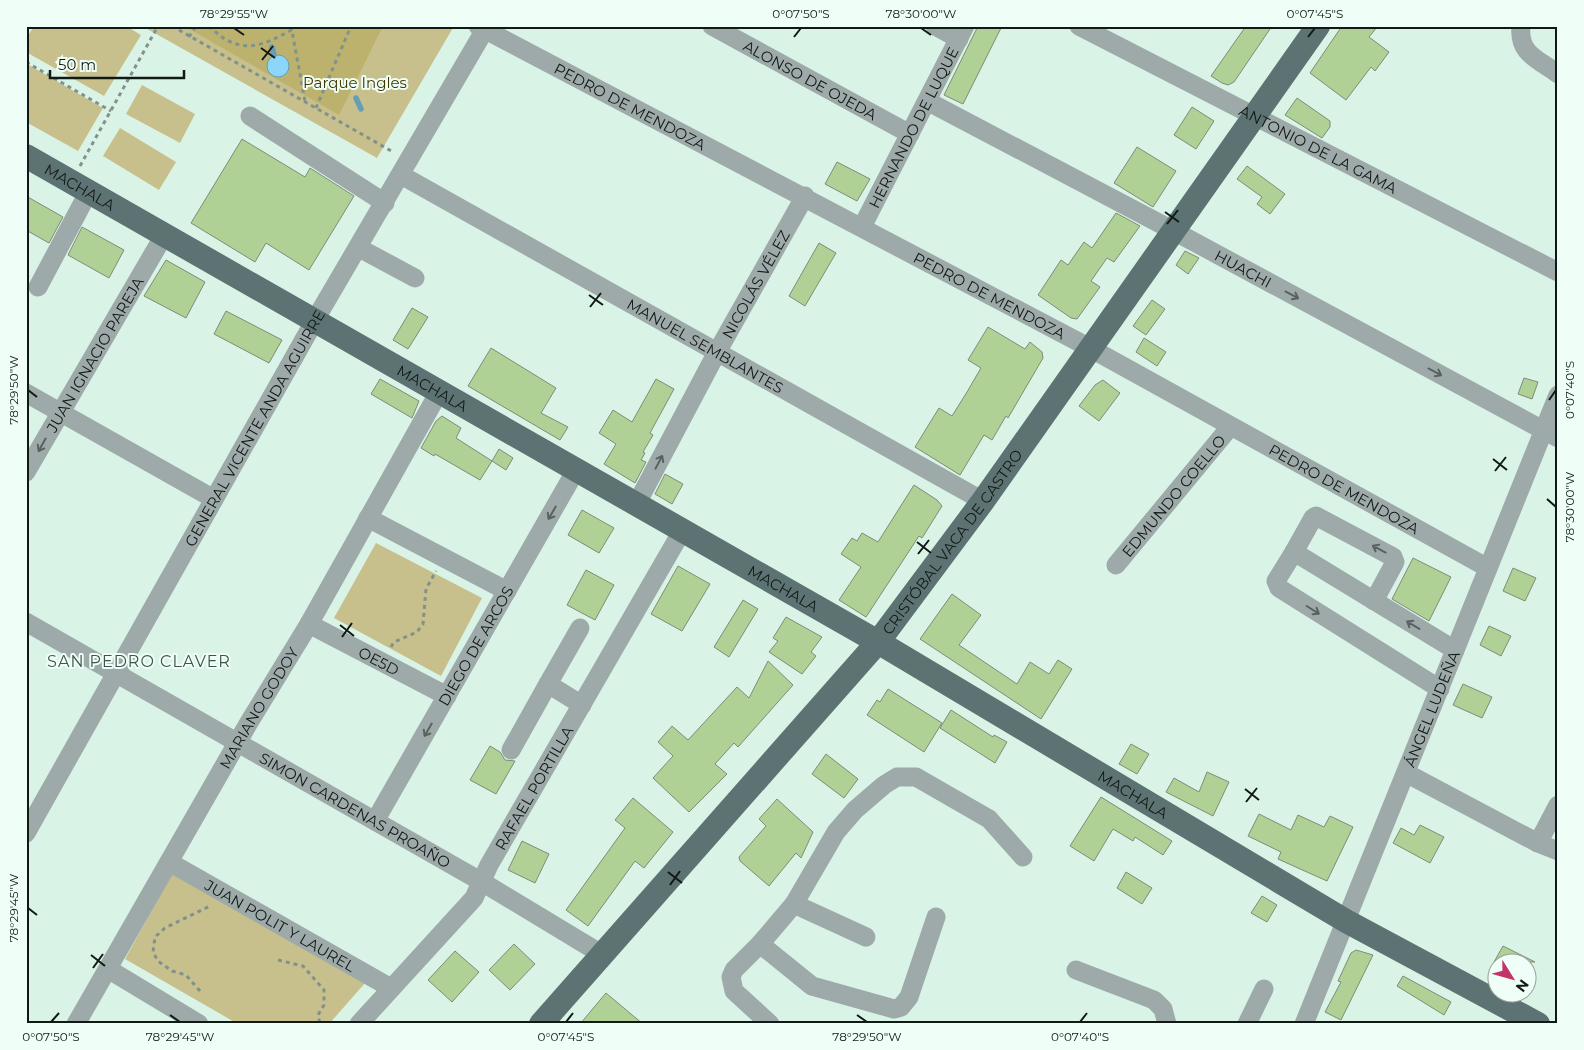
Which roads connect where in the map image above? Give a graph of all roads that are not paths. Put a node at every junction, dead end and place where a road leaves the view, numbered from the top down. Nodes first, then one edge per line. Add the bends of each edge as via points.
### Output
1 (712, 26) edge
2 (935, 26) edge
3 (1079, 26) edge
4 (1318, 26) edge
5 (1521, 26) edge
6 (484, 28) edge
7 (962, 33) edge
8 (1558, 74) edge
9 (927, 101) junction
10 (250, 116) dead end
11 (1252, 117) junction
12 (910, 134) junction
13 (26, 156) edge
14 (405, 168) junction
15 (80, 188) junction
16 (805, 196) junction
17 (385, 203) junction
18 (862, 227) junction
19 (1172, 230) junction
20 (164, 237) junction
21 (359, 248) junction
22 (1558, 272) edge
23 (415, 278) dead end
24 (38, 287) dead end
25 (315, 320) junction
26 (1090, 348) junction
27 (716, 354) junction
28 (439, 392) junction
29 (26, 393) edge
30 (1558, 395) edge
31 (60, 411) junction
32 (1230, 427) junction
33 (1550, 435) edge
34 (576, 470) junction
35 (26, 472) edge
36 (214, 500) junction
37 (983, 501) junction
38 (636, 505) junction
39 (368, 518) junction
40 (682, 531) junction
41 (1294, 552) junction
42 (1116, 565) dead end
43 (1488, 568) junction
44 (507, 591) junction
45 (1374, 601) junction
46 (26, 622) edge
47 (309, 624) junction
48 (580, 628) dead end
49 (878, 642) junction
50 (1455, 650) junction
51 (116, 672) junction
52 (548, 684) junction
53 (1440, 689) junction
54 (447, 696) junction
55 (582, 705) junction
56 (238, 742) junction
57 (511, 750) dead end
58 (1406, 773) junction
59 (1558, 805) edge
60 (375, 821) junction
61 (26, 833) edge
62 (1538, 843) junction
63 (1558, 851) edge
64 (1023, 857) dead end
65 (169, 862) junction
66 (482, 882) junction
67 (794, 904) junction
68 (936, 917) dead end
69 (1346, 921) junction
70 (866, 937) dead end
71 (760, 944) junction
72 (603, 955) junction
73 (108, 969) junction
74 (1076, 970) dead end
75 (391, 988) junction
76 (1264, 989) dead end
77 (76, 1024) edge
78 (199, 1024) edge
79 (359, 1024) edge
80 (541, 1024) edge
81 (770, 1024) edge
82 (1167, 1024) edge
83 (1247, 1024) edge
84 (1304, 1024) edge
85 (1538, 1024) edge

1 - 12 street, ALONSO DE OJEDA
2 - 7 street
3 - 11 street, ANTONIO DE LA GAMA
4 - 11 main road, CRISTÓBAL VACA DE CASTRO
5 - 8 street via 1520,38 1525,50
6 - 14 street, GENERAL VICENTE ANDA AGUIRRE
6 - 16 street, PEDRO DE MENDOZA
7 - 9 street, HERNANDO DE LUQUE
9 - 12 street, HERNANDO DE LUQUE
9 - 19 street, HUACHI
10 - 17 street
11 - 19 main road, CRISTÓBAL VACA DE CASTRO
11 - 22 street, ANTONIO DE LA GAMA
12 - 18 street, HERNANDO DE LUQUE
13 - 15 main road, MACHALA
14 - 17 street, GENERAL VICENTE ANDA AGUIRRE
14 - 27 street, MANUEL SEMBLANTES
15 - 20 main road, MACHALA
15 - 24 street
16 - 18 street, PEDRO DE MENDOZA
16 - 27 street, NICOLÁS VÉLEZ
17 - 21 street, GENERAL VICENTE ANDA AGUIRRE
18 - 26 street, PEDRO DE MENDOZA
19 - 26 main road, CRISTÓBAL VACA DE CASTRO
19 -> 33 street, HUACHI
20 - 25 main road, MACHALA
20 - 31 street, JUAN IGNACIO PAREJA
21 - 23 street
21 - 25 street, GENERAL VICENTE ANDA AGUIRRE
25 - 28 main road, MACHALA
25 - 36 street, GENERAL VICENTE ANDA AGUIRRE
26 - 32 street, PEDRO DE MENDOZA
26 - 37 main road, CRISTÓBAL VACA DE CASTRO
27 - 37 street, MANUEL SEMBLANTES
38 -> 27 street, NICOLÁS VÉLEZ
28 - 34 main road, MACHALA
28 - 39 street, MARIANO GODOY
29 - 31 street
30 - 33 street, ÁNGEL LUDEÑA
31 -> 35 street, JUAN IGNACIO PAREJA
31 - 36 street
32 - 42 street, EDMUNDO COELLO
32 - 43 street, PEDRO DE MENDOZA
33 - 43 street, ÁNGEL LUDEÑA
34 - 38 main road, MACHALA
34 -> 44 street, DIEGO DE ARCOS
36 - 51 street, GENERAL VICENTE ANDA AGUIRRE
37 - 49 main road, CRISTÓBAL VACA DE CASTRO
38 - 40 main road, MACHALA
39 - 44 street
39 - 47 street, MARIANO GODOY
40 - 49 main road, MACHALA
40 - 55 street, RAFAEL PORTILLA
41 - 45 street
45 -> 41 street via 1394,562 1393,557 1316,516
41 -> 53 street via 1276,581 1279,588
43 - 50 street, ÁNGEL LUDEÑA
44 - 54 street, DIEGO DE ARCOS
50 -> 45 street
46 - 51 street, SIMON CARDENAS PROAÑO
47 - 54 street, OE5D
47 - 56 street, MARIANO GODOY
48 - 52 street
49 - 69 main road, MACHALA
49 - 72 main road, CRISTÓBAL VACA DE CASTRO
50 - 53 street, ÁNGEL LUDEÑA
51 - 56 street, SIMON CARDENAS PROAÑO
51 - 61 street, GENERAL VICENTE ANDA AGUIRRE
52 - 55 street
52 - 57 street
53 - 58 street, ÁNGEL LUDEÑA
54 -> 60 street, DIEGO DE ARCOS
55 - 66 street, RAFAEL PORTILLA
56 - 60 street, SIMON CARDENAS PROAÑO
56 - 65 street, MARIANO GODOY
58 - 62 street
58 - 69 street, ÁNGEL LUDEÑA
59 - 62 street
60 - 66 street, SIMON CARDENAS PROAÑO
62 - 63 street
64 - 67 street via 999,828 978,811 916,777 897,777 855,810 836,832
65 - 73 street, MARIANO GODOY
65 - 75 street, JUAN POLIT Y LAUREL
66 - 72 street, SIMON CARDENAS PROAÑO
66 - 75 street, RAFAEL PORTILLA via 474,898
67 - 70 street
67 - 71 street
68 - 71 street via 909,998 901,1007 894,1009 812,986
69 - 84 street, ÁNGEL LUDEÑA
69 - 85 main road, MACHALA
71 - 81 street via 739,963 731,984 739,997
72 - 80 main road, CRISTÓBAL VACA DE CASTRO
73 - 77 street, MARIANO GODOY
73 - 78 street
74 - 82 street via 1154,1000 1163,1009
75 - 79 street, RAFAEL PORTILLA
76 - 83 street

